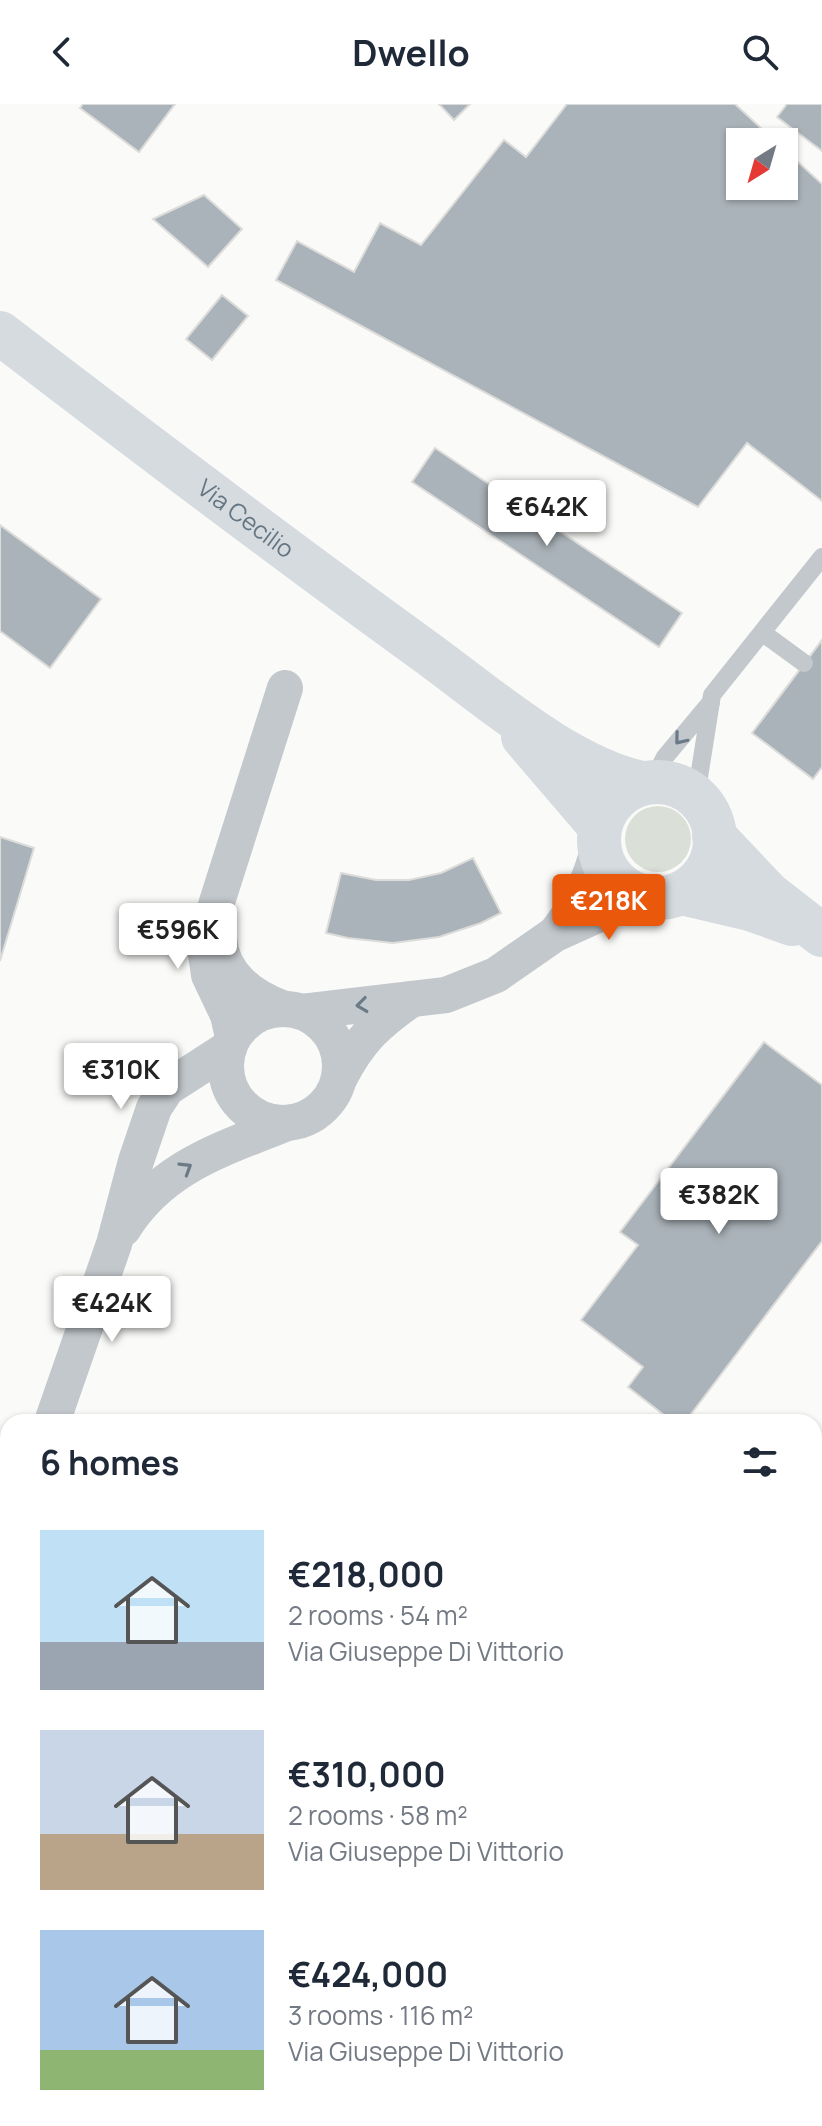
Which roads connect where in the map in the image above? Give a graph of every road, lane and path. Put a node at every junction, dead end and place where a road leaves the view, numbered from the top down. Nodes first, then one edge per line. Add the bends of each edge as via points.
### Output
1 (0, 333) edge
2 (822, 557) edge
3 (763, 633) junction
4 (804, 663) dead end
5 (285, 688) dead end
6 (493, 700) junction
7 (713, 700) junction
8 (647, 782) junction
9 (696, 796) junction
10 (714, 836) junction
11 (599, 837) junction
12 (682, 893) junction
13 (639, 896) junction
14 (217, 902) junction
15 (555, 934) junction
16 (822, 935) edge
17 (412, 999) junction
18 (292, 1010) junction
19 (231, 1042) junction
20 (339, 1079) junction
21 (287, 1123) junction
22 (114, 1244) junction
23 (55, 1414) edge

1 - 6 main road, Via Cecilio via 295,558
2 - 3 lane
3 - 4 lane
3 - 7 lane
5 - 14 street
6 - 8 main road, Via Cecilio via 557,746 623,779
6 - 11 main road, Via Cecilio
7 -> 8 lane
7 - 9 lane
8 - 9 main road via 679,786
8 - 11 main road via 614,800
9 - 10 main road via 707,810
10 - 12 main road via 704,875
10 - 16 main road via 769,894
11 - 13 main road via 604,867
11 - 15 street via 590,882
12 - 13 main road via 668,898
12 - 16 main road via 750,909
13 - 15 street
14 - 18 street via 220,952 232,975 260,1000
14 - 19 street via 205,947 209,975 228,1015
15 - 17 street via 496,975 446,995
17 -> 18 street
17 - 20 street via 355,1048
18 - 19 street via 263,1012 246,1022
18 - 20 street via 318,1021 331,1034
19 - 21 street via 226,1076 233,1094 261,1119
19 - 22 street via 167,1088 154,1108
20 - 21 street via 328,1103 314,1115
22 -> 21 street via 158,1186 204,1156
22 - 23 street

